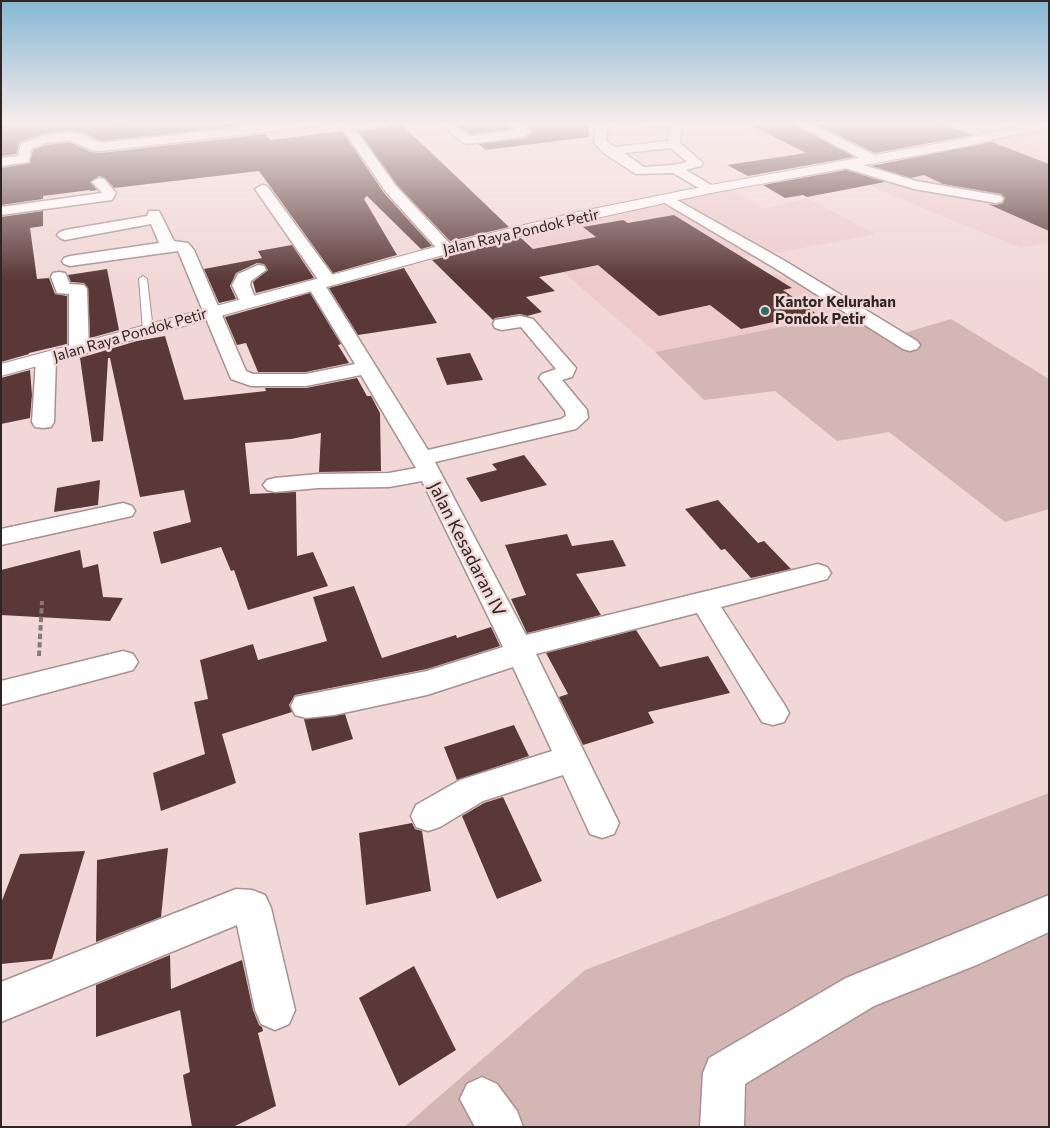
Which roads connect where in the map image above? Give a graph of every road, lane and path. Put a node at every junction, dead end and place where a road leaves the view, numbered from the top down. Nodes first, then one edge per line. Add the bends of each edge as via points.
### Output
1 (381, 175) edge
2 (684, 175) edge
3 (794, 175) edge
4 (881, 175) edge
5 (99, 182) dead end
6 (262, 189) dead end
7 (711, 189) junction
8 (668, 199) junction
9 (996, 199) dead end
10 (1, 211) edge
11 (65, 235) dead end
12 (168, 246) junction
13 (446, 249) junction
14 (70, 261) dead end
15 (258, 270) dead end
16 (59, 277) dead end
17 (143, 278) dead end
18 (322, 283) junction
19 (248, 302) junction
20 (211, 312) junction
21 (502, 324) dead end
22 (148, 330) junction
23 (910, 345) dead end
24 (79, 350) junction
25 (46, 358) junction
26 (367, 368) junction
27 (1, 370) edge
28 (44, 422) dead end
29 (425, 466) junction
30 (274, 485) dead end
31 (123, 511) dead end
32 (1, 536) edge
33 (818, 573) dead end
34 (42, 601) dead end
35 (704, 602) junction
36 (519, 650) junction
37 (123, 662) dead end
38 (37, 684) junction
39 (1, 693) edge
40 (306, 706) dead end
41 (773, 713) dead end
42 (571, 759) junction
43 (428, 816) dead end
44 (602, 823) dead end
45 (1049, 913) edge
46 (1, 1002) edge
47 (275, 1010) dead end
48 (722, 1127) edge

1 - 13 street
2 - 7 street
3 - 7 main road, Jalan Raya Pondok Petir
4 - 9 street via 914,185
5 - 10 street via 109,193 107,197
6 - 18 street, Jalan Kesadaran IV
7 - 8 main road, Jalan Raya Pondok Petir
8 - 13 main road, Jalan Raya Pondok Petir
8 - 23 street
11 - 12 street via 155,216
12 - 14 street
12 - 20 street via 182,246 186,250
13 - 18 main road, Jalan Raya Pondok Petir
15 - 19 street via 244,278 240,285
16 - 24 street via 63,289 78,289
17 - 22 lane
18 - 19 main road, Jalan Raya Pondok Petir
18 - 26 street, Jalan Kesadaran IV
19 - 20 main road, Jalan Raya Pondok Petir
20 - 22 main road, Jalan Raya Pondok Petir
20 - 26 street via 235,370 243,378 306,380
21 - 29 street via 523,322 566,368 565,372 550,378 576,410 577,418 568,424
22 - 24 main road, Jalan Raya Pondok Petir
24 - 25 main road, Jalan Raya Pondok Petir
25 - 27 main road, Jalan Raya Pondok Petir
25 - 28 street
26 - 29 street, Jalan Kesadaran IV
29 - 30 street via 389,480
29 - 36 street, Jalan Kesadaran IV
31 - 32 street
33 - 35 street
34 - 38 path
35 - 36 street
35 - 41 street
36 - 40 street via 427,683
36 - 42 street, Jalan Kesadaran IV
37 - 38 street
38 - 39 street
42 - 43 street via 472,790
42 - 44 street, Jalan Kesadaran IV
45 - 48 street via 860,992 724,1073
46 - 47 street via 236,907 252,908

